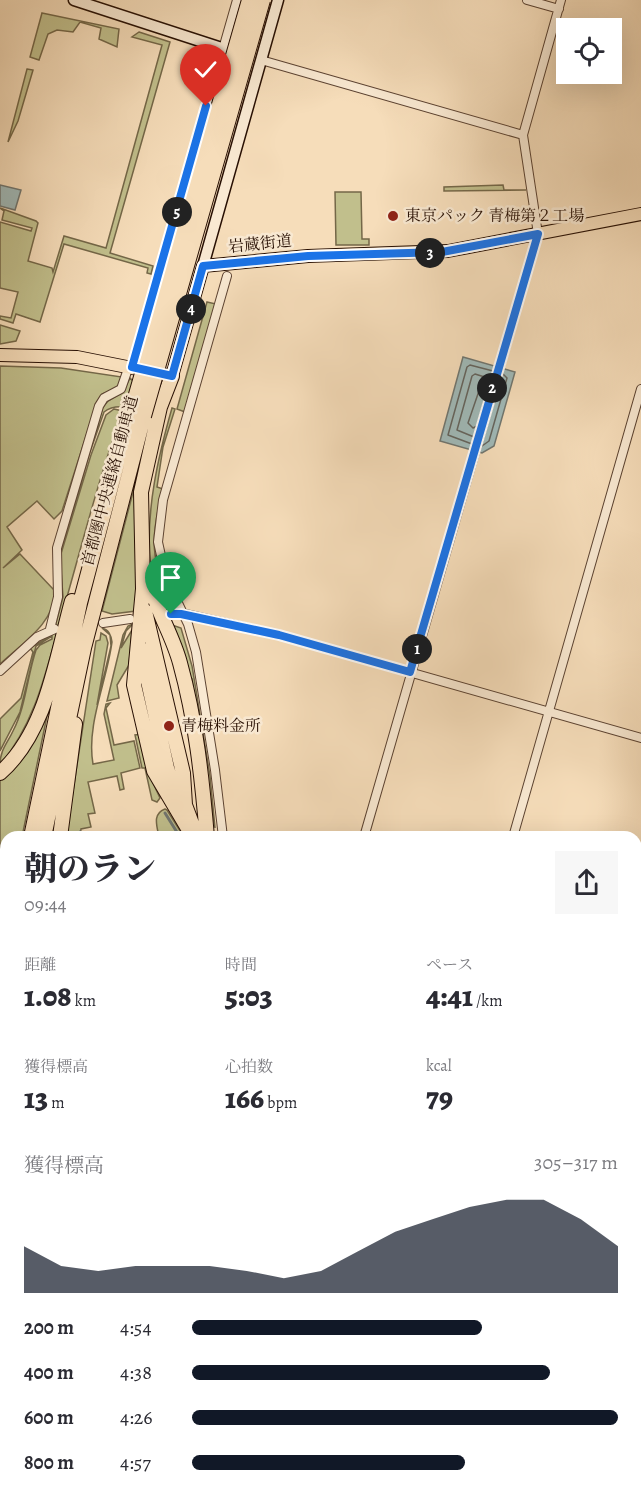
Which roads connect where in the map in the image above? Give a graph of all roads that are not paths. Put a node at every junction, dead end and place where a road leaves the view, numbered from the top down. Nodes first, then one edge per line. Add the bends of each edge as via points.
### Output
1 (74, 0) edge
2 (237, 0) edge
3 (249, 0) edge
4 (263, 0) edge
5 (278, 0) edge
6 (527, 0) edge
7 (561, 0) edge
8 (99, 4) edge
9 (559, 9) junction
10 (223, 48) junction
11 (261, 60) junction
12 (523, 135) junction
13 (641, 214) edge
14 (538, 234) junction
15 (203, 266) junction
16 (228, 276) dead end
17 (0, 355) edge
18 (131, 366) junction
19 (172, 376) junction
20 (641, 389) edge
21 (135, 416) junction
22 (99, 583) junction
23 (142, 590) junction
24 (164, 611) junction
25 (181, 614) junction
26 (136, 620) junction
27 (103, 623) dead end
28 (139, 638) junction
29 (0, 671) edge
30 (410, 672) junction
31 (548, 712) junction
32 (641, 738) edge
33 (0, 773) edge
34 (178, 810) junction
35 (32, 831) edge
36 (45, 831) edge
37 (61, 831) edge
38 (190, 831) edge
39 (191, 831) edge
40 (206, 831) edge
41 (207, 831) edge
42 (222, 831) edge
43 (366, 831) edge
44 (515, 831) edge

1 - 8 street
2 - 10 street
3 - 21 highway, 首都圏中央連絡自動車道, bridge
4 - 21 highway, 首都圏中央連絡自動車道, bridge
5 - 11 street
6 - 9 street
7 - 9 street
8 - 10 street
9 - 12 street
10 - 11 street
10 - 18 street
11 - 12 street
11 - 15 street
12 - 14 street
13 - 14 main road, 岩蔵街道
14 - 15 main road, 岩蔵街道 via 442,252 308,256
14 - 30 street
15 - 19 main road
16 - 25 street via 160,522 160,557
17 - 18 main road via 77,357
18 - 19 main road
18 - 29 street via 121,389 100,403 77,476 56,553 58,597 52,629 37,637
19 - 23 highway via 160,407 143,478
19 - 24 highway via 145,518 148,576
20 - 31 street
21 - 22 highway, 首都圏中央連絡自動車道
21 - 33 highway via 104,480 39,715 26,742
21 - 35 highway, 首都圏中央連絡自動車道 via 78,612
22 - 36 highway, 首都圏中央連絡自動車道
22 - 37 highway
23 - 26 highway
23 - 39 highway via 183,773
24 - 25 street
24 - 40 highway via 166,664
24 - 41 highway
25 - 30 street via 279,635
25 - 42 street via 196,652
26 - 27 street
26 - 28 highway
26 - 34 highway via 181,791
28 - 34 highway
28 - 34 highway via 137,660 157,755
30 - 31 street
30 - 43 street
31 - 32 street
31 - 44 street
34 - 38 highway

